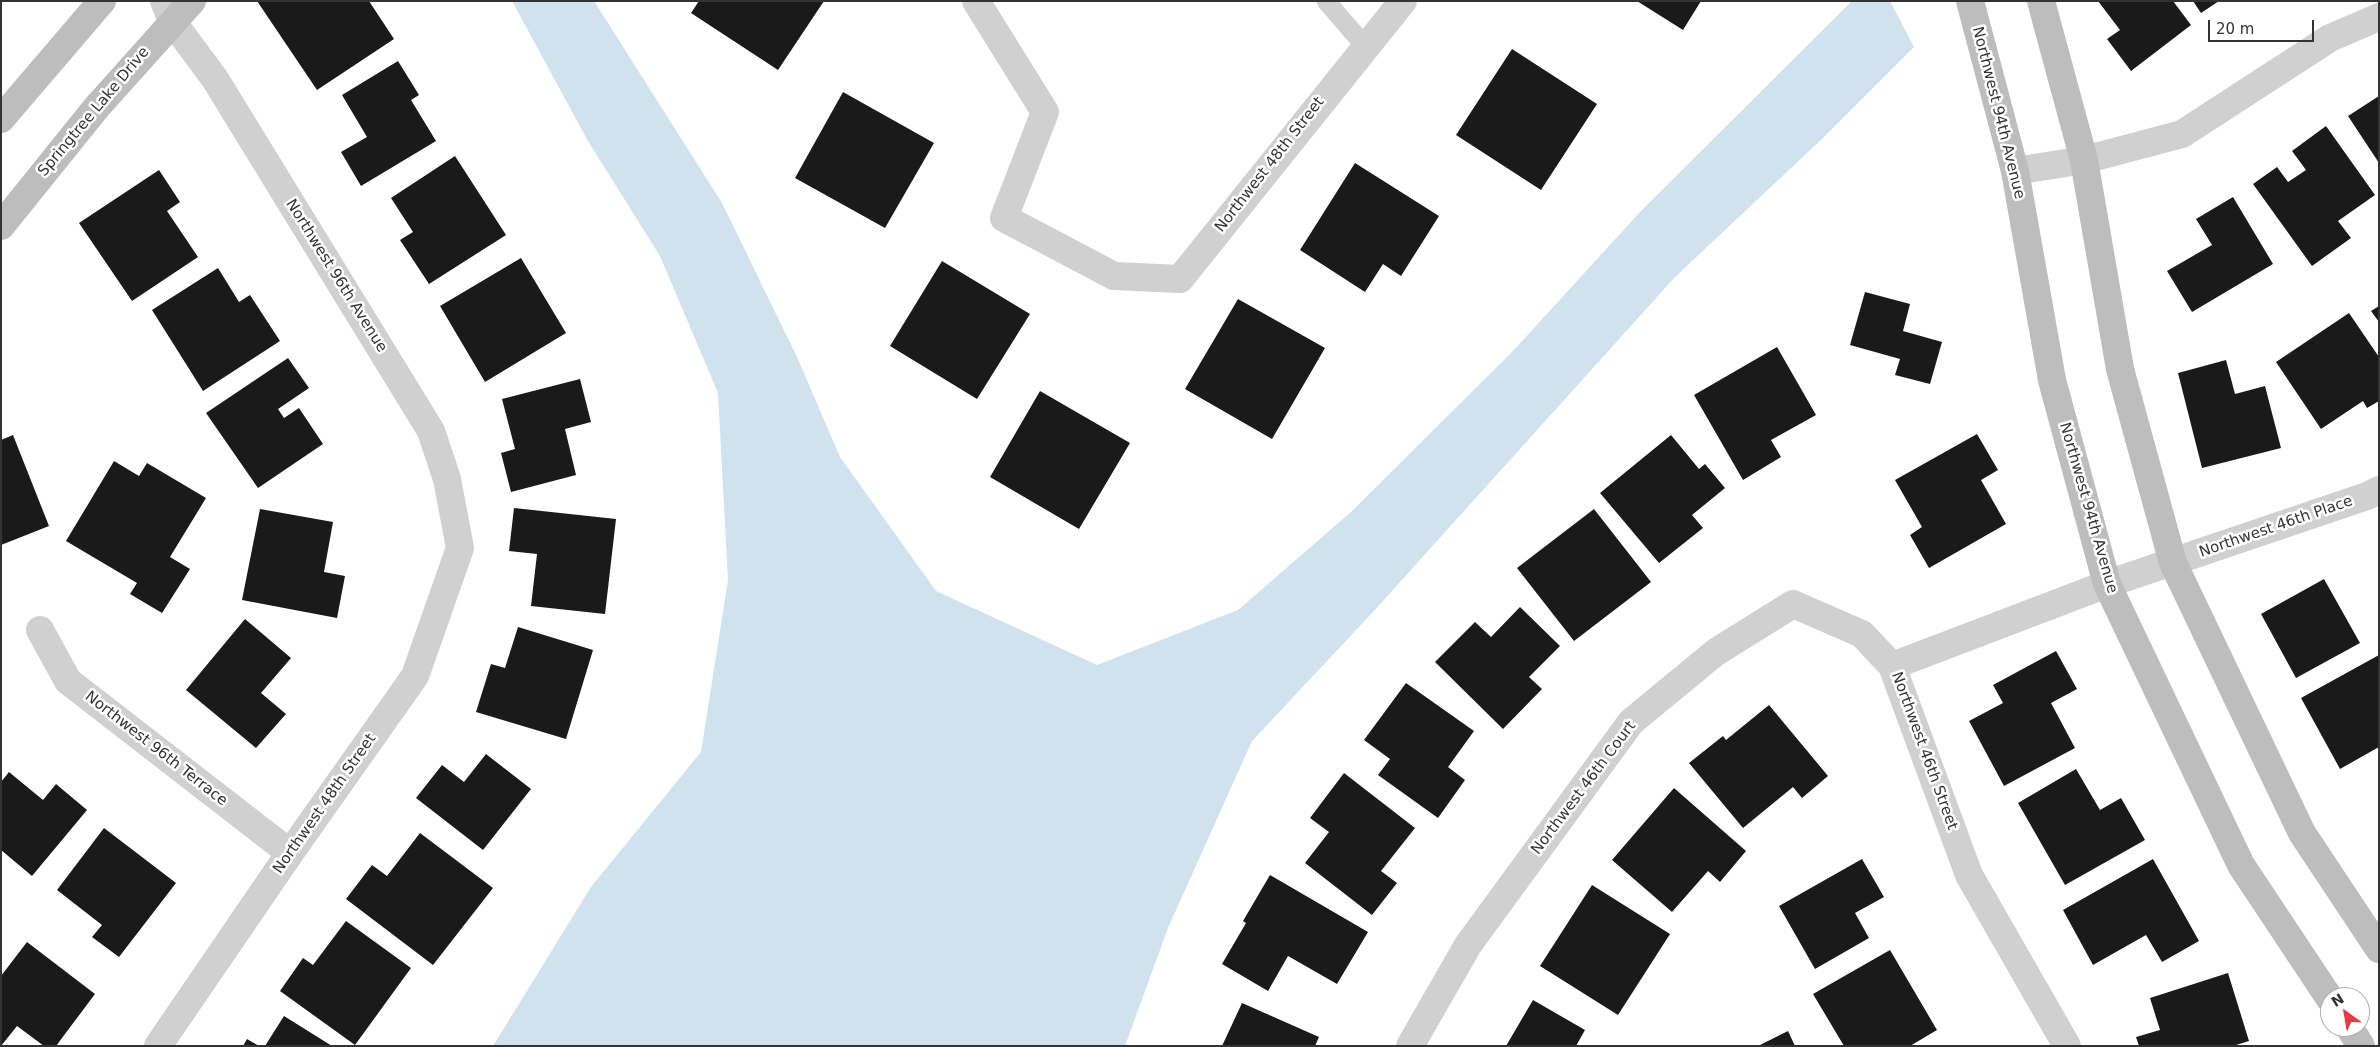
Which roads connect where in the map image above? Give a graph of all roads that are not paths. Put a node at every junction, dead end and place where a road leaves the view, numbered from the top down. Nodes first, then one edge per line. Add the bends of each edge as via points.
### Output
1 (102, 1) edge
2 (192, 1) edge
3 (976, 1) edge
4 (1326, 1) edge
5 (1402, 1) edge
6 (1970, 1) edge
7 (2041, 1) edge
8 (168, 11) edge
9 (2379, 17) edge
10 (1365, 46) junction
11 (1, 119) edge
12 (2084, 160) junction
13 (2015, 171) junction
14 (1, 226) edge
15 (2379, 490) edge
16 (460, 548) joint
17 (2173, 563) junction
18 (2107, 584) junction
19 (40, 630) dead end
20 (1892, 666) junction
21 (290, 853) junction
22 (2379, 949) edge
23 (2322, 987) edge
24 (158, 1046) edge
25 (1410, 1046) edge
26 (2067, 1046) edge

1 - 11 street
2 - 8 street, Springtree Lake Drive
3 - 10 street, Northwest 48th Street via 1045,112 1004,218 1114,276 1180,279
4 - 10 lane
5 - 10 street, Northwest 48th Street
6 - 13 street, Northwest 94th Avenue
7 - 12 street
8 - 14 street, Springtree Lake Drive
8 - 16 street, Northwest 96th Avenue via 215,79 431,431 448,479
9 - 12 street via 2330,38 2182,134
12 - 13 street
12 - 17 street via 2120,369
13 - 18 street, Northwest 94th Avenue via 2052,380
15 - 17 street, Northwest 46th Place
16 - 21 street, Northwest 48th Street via 415,676
17 - 18 street, Northwest 46th Street
17 - 22 street via 2302,833
18 - 20 street, Northwest 46th Street
18 - 23 street, Northwest 94th Avenue via 2241,865
19 - 21 street, Northwest 96th Terrace via 68,681
20 - 25 street, Northwest 46th Court via 1862,634 1793,604 1716,652 1631,722 1468,945
20 - 26 street, Northwest 46th Street via 1969,875
21 - 24 street, Northwest 48th Street

